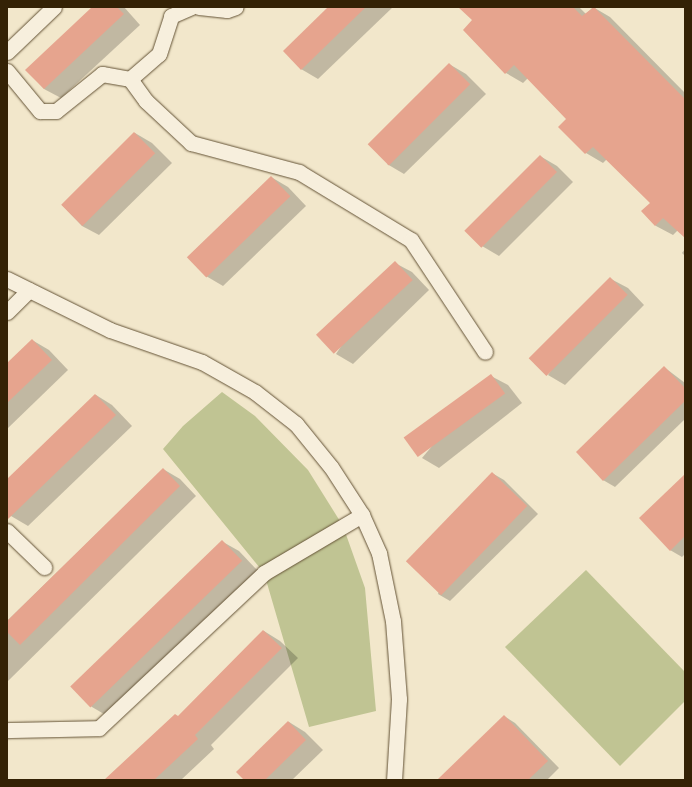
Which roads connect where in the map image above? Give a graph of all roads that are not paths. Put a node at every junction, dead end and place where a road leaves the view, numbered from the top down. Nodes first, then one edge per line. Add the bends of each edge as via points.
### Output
1 (54, 7) edge
2 (191, 7) edge
3 (199, 7) edge
4 (236, 7) edge
5 (7, 52) edge
6 (7, 71) edge
7 (130, 79) junction
8 (7, 279) edge
9 (29, 290) junction
10 (7, 312) edge
11 (485, 352) dead end
12 (362, 516) junction
13 (7, 531) edge
14 (44, 567) dead end
15 (7, 730) edge
16 (394, 780) edge

1 - 5 street
2 - 7 street via 171,16 159,54
3 - 4 street via 227,10
6 - 7 street via 40,111 56,111 102,74
7 - 11 street via 146,101 191,143 299,172 411,240
8 - 9 street
9 - 10 street
9 - 12 street via 110,330 202,362 256,392 296,424 331,467
12 - 15 street via 264,572 98,728
12 - 16 street via 379,553 393,620 399,699
13 - 14 street

